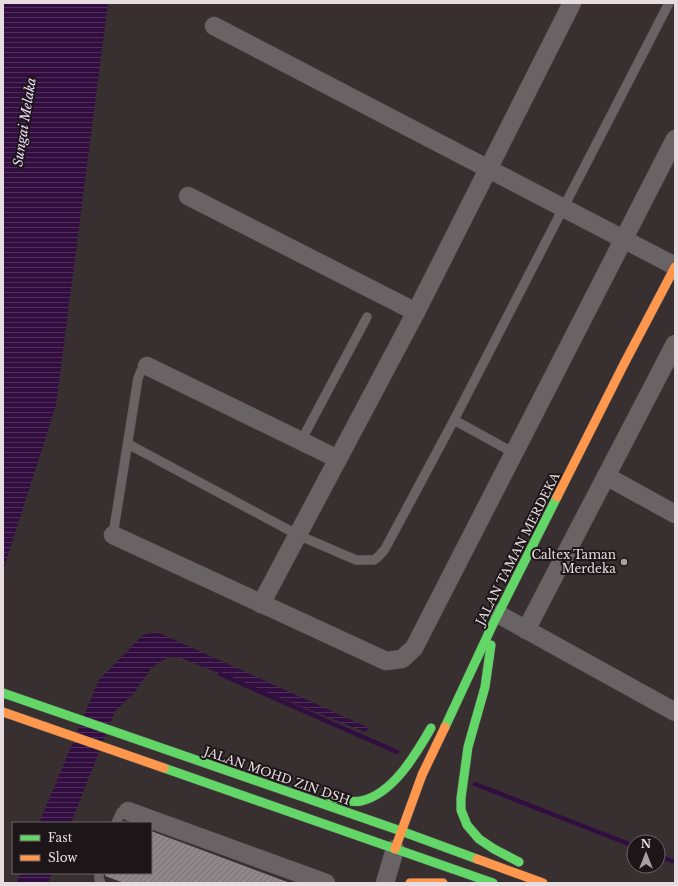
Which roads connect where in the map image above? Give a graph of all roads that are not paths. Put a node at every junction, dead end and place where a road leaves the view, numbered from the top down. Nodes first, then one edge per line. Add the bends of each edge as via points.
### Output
1 (572, 3) edge
2 (669, 3) edge
3 (214, 26) dead end
4 (675, 139) edge
5 (488, 169) junction
6 (188, 196) dead end
7 (563, 207) junction
8 (624, 239) junction
9 (675, 266) edge
10 (416, 312) junction
11 (367, 317) dead end
12 (675, 344) edge
13 (147, 366) joint
14 (454, 420) junction
15 (301, 441) junction
16 (128, 444) junction
17 (514, 453) junction
18 (338, 459) junction
19 (606, 476) junction
20 (675, 514) edge
21 (113, 535) joint
22 (298, 535) junction
23 (261, 604) junction
24 (496, 619) junction
25 (526, 630) junction
26 (3, 693) edge
27 (446, 702) dead end
28 (3, 712) edge
29 (675, 712) edge
30 (434, 722) dead end
31 (259, 782) junction
32 (122, 817) edge
33 (137, 822) edge
34 (152, 827) edge
35 (401, 831) junction
36 (395, 849) junction
37 (547, 881) edge
38 (326, 883) edge
39 (385, 883) edge
40 (410, 883) edge
41 (444, 883) edge
42 (493, 883) edge

1 - 5 street
2 - 7 lane
3 - 5 street
4 - 8 street
5 - 7 street
5 - 10 street
6 - 10 street
7 - 8 street
7 - 14 lane
8 - 9 street
8 - 17 street
9 - 24 main road, JALAN TAMAN MERDEKA
10 - 18 street
11 - 15 lane
12 - 19 street
13 - 15 street
13 - 16 lane via 138,378
14 - 17 lane
14 - 22 lane via 380,556 374,560 356,560
15 - 18 street
16 - 21 lane
16 - 22 lane
17 - 23 street via 414,648 402,659 386,661
18 - 22 street
19 - 20 street
19 - 25 street
21 - 23 street
22 - 23 street
24 - 25 street
24 - 27 main road
24 - 35 main road, JALAN TAMAN MERDEKA via 422,775
24 - 37 main road via 485,687 468,747 461,806 466,824 478,839
25 - 29 street
26 - 31 main road, JALAN MOHD ZIN DSH
28 - 36 main road
30 - 31 main road via 411,762 399,777 386,789 362,801
31 - 35 main road, JALAN MOHD ZIN DSH
32 - 33 street
34 - 38 street
35 - 36 main road, JALAN TAMAN MERDEKA
35 - 37 main road, JALAN MOHD ZIN DSH
36 - 39 street
36 - 42 main road
40 - 41 main road

